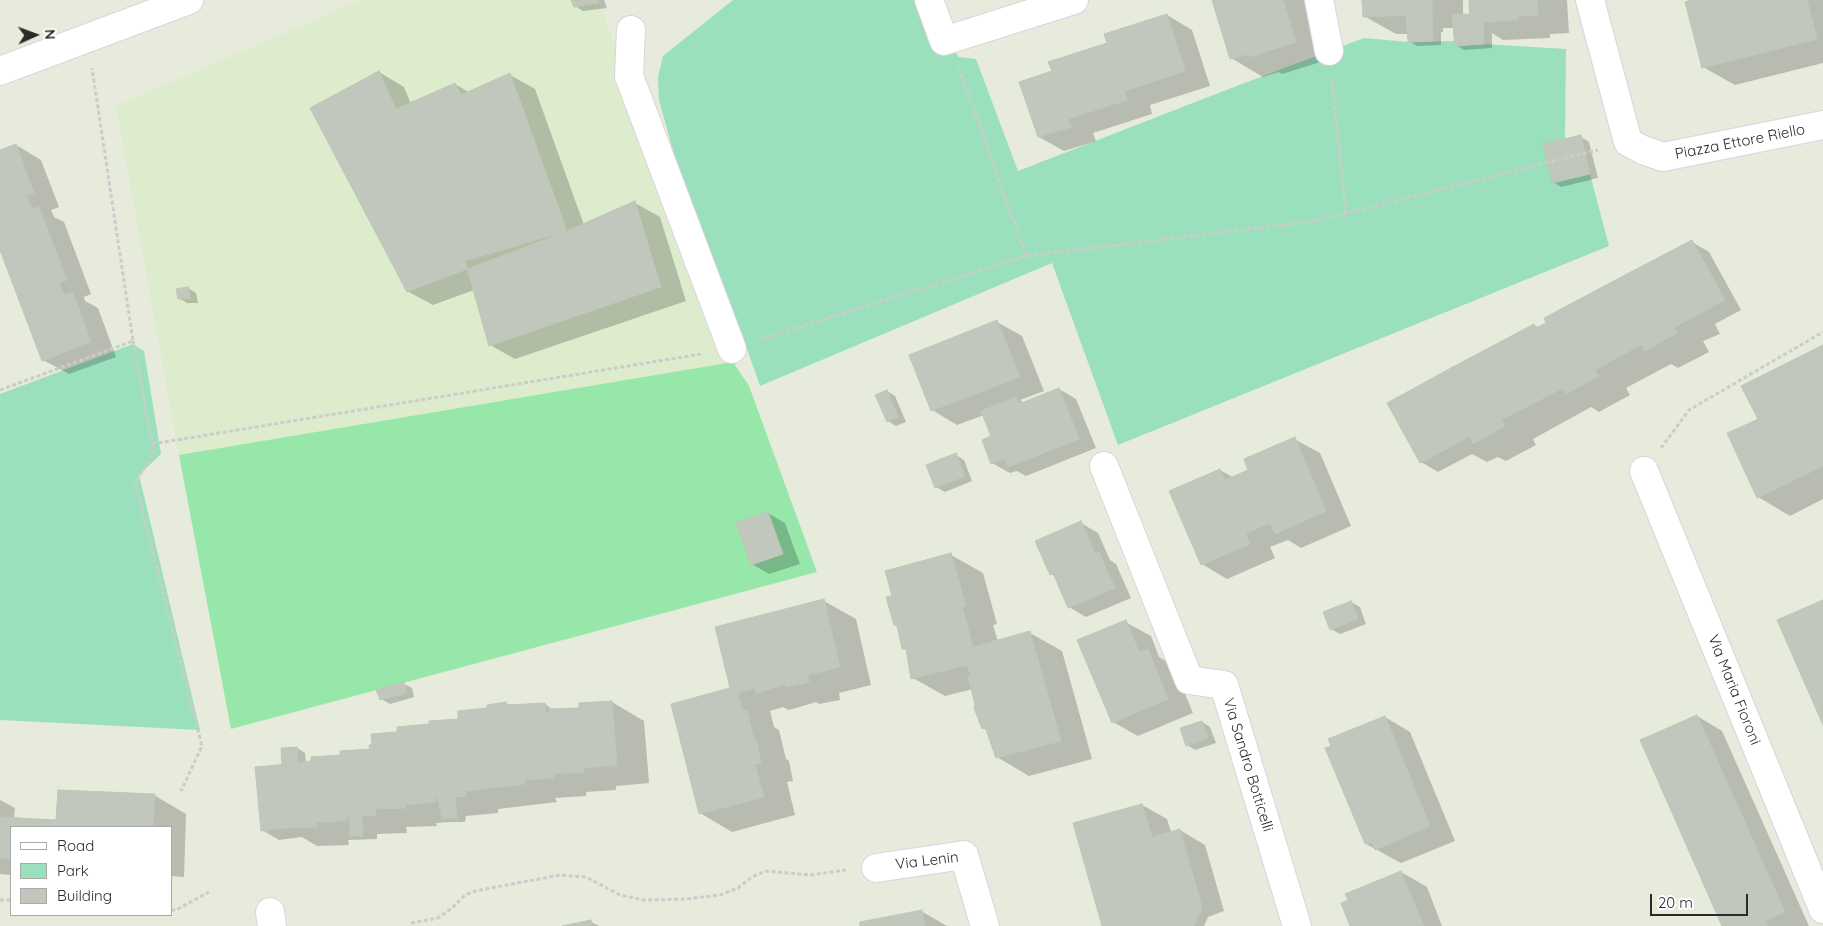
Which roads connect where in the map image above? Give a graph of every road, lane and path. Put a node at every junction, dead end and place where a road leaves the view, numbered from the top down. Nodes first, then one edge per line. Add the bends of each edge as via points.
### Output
1 (189, 0) edge
2 (929, 0) edge
3 (1074, 0) edge
4 (1319, 0) edge
5 (1590, 0) edge
6 (631, 30) dead end
7 (88, 38) junction
8 (949, 40) junction
9 (1330, 62) joint
10 (0, 71) edge
11 (1823, 125) edge
12 (1628, 142) junction
13 (1346, 214) junction
14 (1026, 256) junction
15 (1823, 332) edge
16 (134, 341) junction
17 (732, 349) junction
18 (0, 390) edge
19 (152, 444) junction
20 (1104, 466) dead end
21 (1644, 471) joint
22 (181, 791) dead end
23 (876, 868) joint
24 (209, 892) dead end
25 (1823, 908) edge
26 (172, 910) edge
27 (411, 924) dead end
28 (985, 926) edge
29 (1297, 926) edge

1 - 7 street
2 - 8 street via 944,41
3 - 8 street
4 - 9 street
5 - 12 street
6 - 17 street via 629,76
7 - 10 street
7 - 16 path
8 - 14 path
9 - 13 path
11 - 12 street, Piazza Ettore Riello via 1663,157
12 - 13 path
13 - 14 path via 1316,221
14 - 17 path
15 - 21 path via 1689,410
16 - 18 path
16 - 19 path
17 - 19 path
19 - 22 path via 154,453 135,483 202,746
20 - 29 street, Via Sandro Botticelli via 1189,680 1224,686
21 - 25 street, Via Maria Fioroni
23 - 27 path via 810,875 766,871 720,895 644,900 620,895 586,877 560,874 475,890 464,895 438,918
23 - 28 street, Via Lenin via 964,855
24 - 26 path

